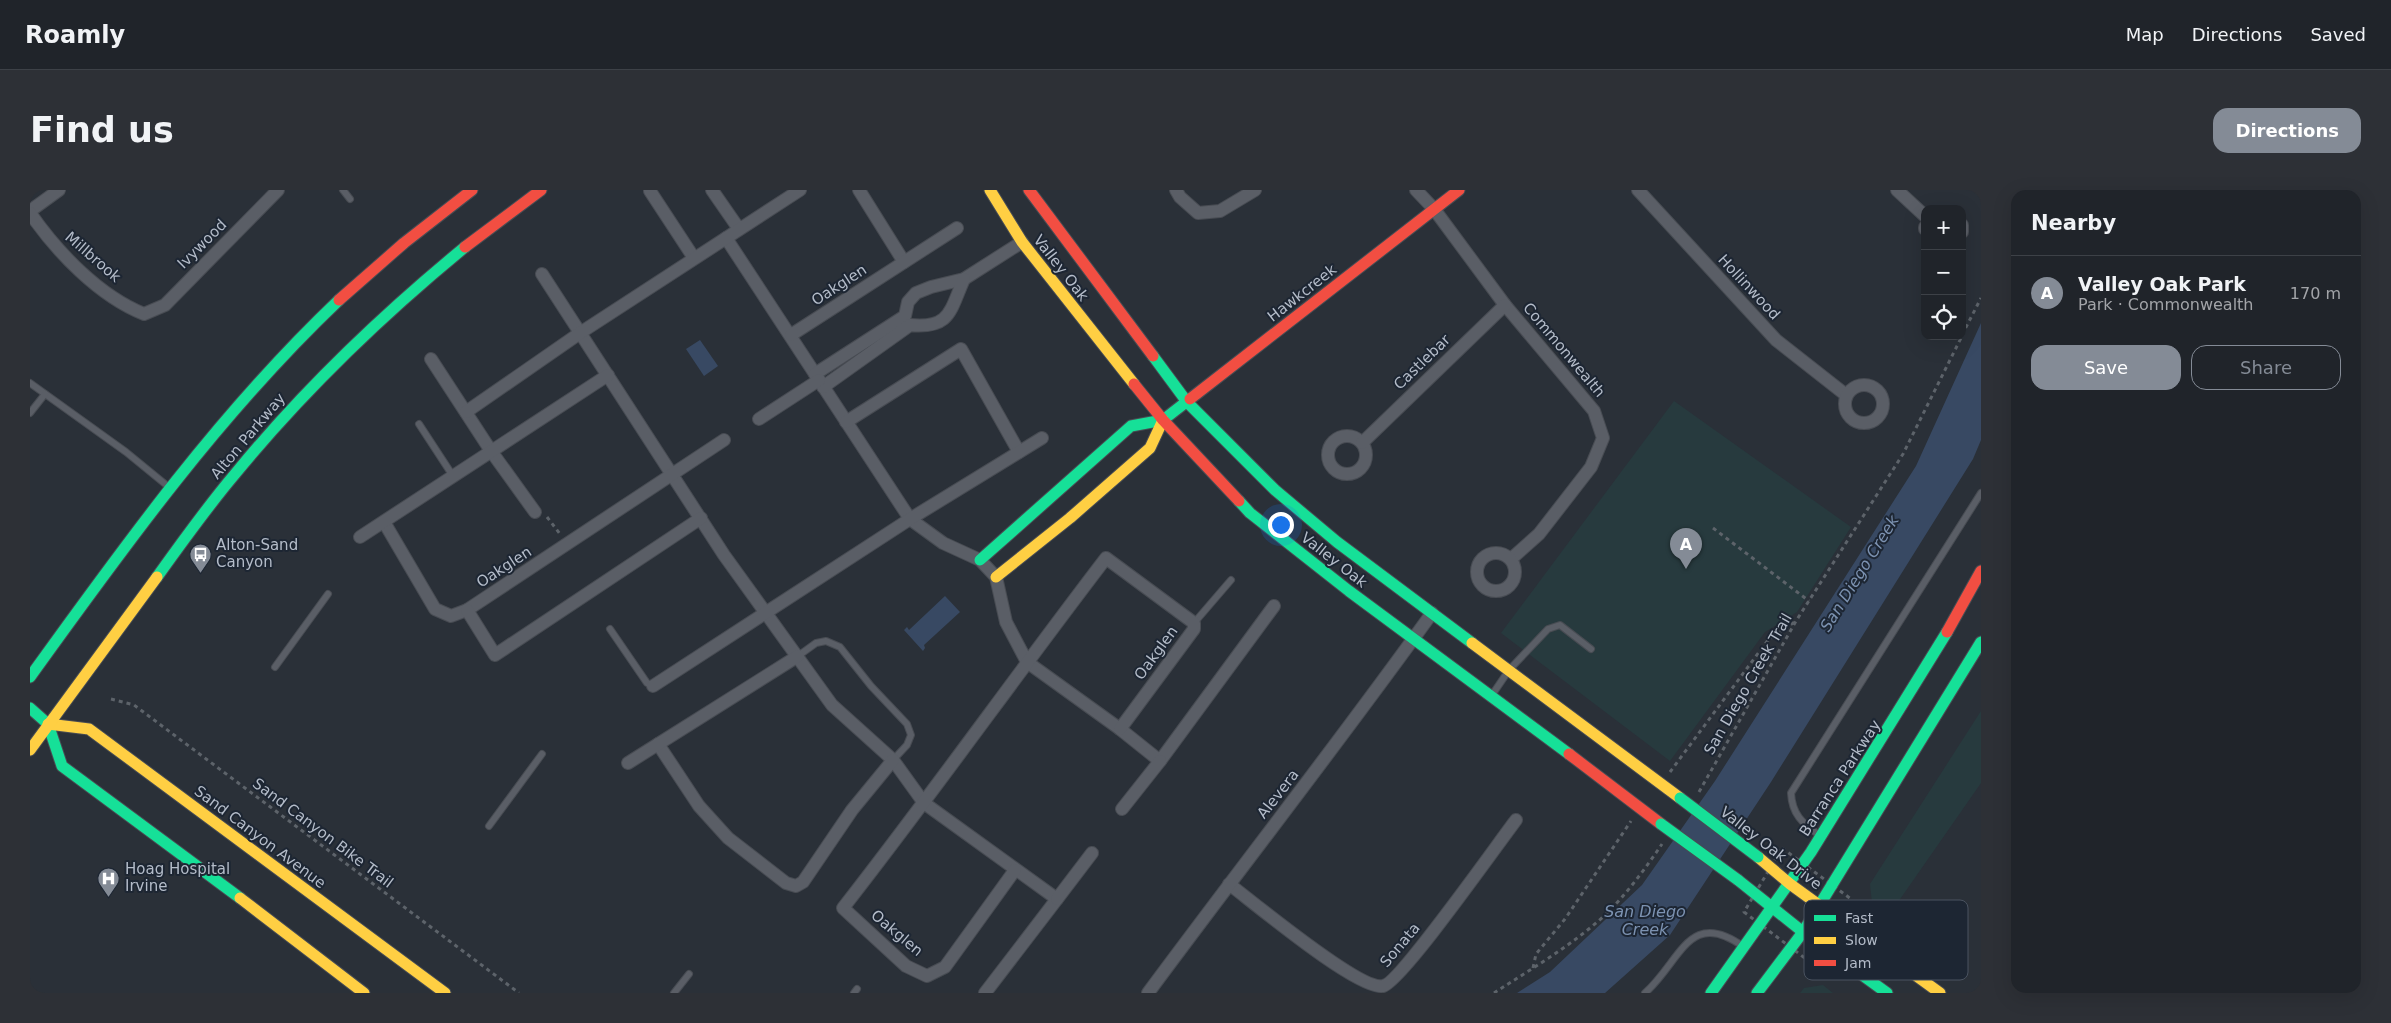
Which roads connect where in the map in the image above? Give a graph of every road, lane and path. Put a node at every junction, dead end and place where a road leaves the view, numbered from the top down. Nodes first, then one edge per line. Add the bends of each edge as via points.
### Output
1 (59, 190) edge
2 (278, 190) edge
3 (343, 190) edge
4 (472, 190) edge
5 (541, 190) edge
6 (712, 190) edge
7 (800, 190) edge
8 (859, 190) edge
9 (990, 190) edge
10 (1029, 190) edge
11 (1176, 190) edge
12 (1255, 190) edge
13 (1416, 190) edge
14 (1459, 190) edge
15 (1638, 190) edge
16 (1897, 190) edge
17 (650, 191) edge
18 (350, 199) dead end
19 (1434, 209) junction
20 (30, 212) edge
21 (1921, 212) edge
22 (957, 228) dead end
23 (739, 229) junction
24 (726, 238) junction
25 (1022, 242) junction
26 (694, 258) junction
27 (904, 262) junction
28 (542, 274) dead end
29 (964, 279) junction
30 (1981, 298) edge
31 (1505, 305) junction
32 (144, 314) joint
33 (908, 320) junction
34 (1966, 328) edge
35 (580, 333) junction
36 (791, 335) junction
37 (1960, 340) edge
38 (431, 358) dead end
39 (608, 376) junction
40 (819, 381) junction
41 (30, 383) edge
42 (45, 394) junction
43 (1846, 395) dead end
44 (1187, 402) junction
45 (466, 412) junction
46 (30, 413) edge
47 (759, 419) dead end
48 (1163, 420) junction
49 (846, 422) junction
50 (419, 424) dead end
51 (1042, 438) dead end
52 (724, 440) dead end
53 (1362, 443) dead end
54 (491, 451) junction
55 (1019, 452) junction
56 (453, 476) junction
57 (673, 476) junction
58 (171, 489) junction
59 (1981, 493) edge
60 (1062, 507) junction
61 (535, 512) joint
62 (701, 518) junction
63 (910, 519) junction
64 (384, 522) junction
65 (1712, 528) dead end
66 (360, 537) dead end
67 (568, 545) junction
68 (1511, 559) dead end
69 (980, 560) junction
70 (1981, 571) edge
71 (996, 577) junction
72 (1231, 580) dead end
73 (328, 594) dead end
74 (1810, 601) junction
75 (1274, 606) dead end
76 (468, 610) junction
77 (1432, 613) junction
78 (766, 614) junction
79 (1796, 621) junction
80 (1194, 623) junction
81 (610, 629) dead end
82 (1414, 638) junction
83 (1981, 642) edge
84 (1591, 648) dead end
85 (798, 656) junction
86 (1027, 662) junction
87 (275, 667) dead end
88 (1509, 670) junction
89 (30, 677) edge
90 (653, 686) joint
91 (1491, 695) junction
92 (111, 699) dead end
93 (30, 708) edge
94 (48, 724) junction
95 (1120, 729) junction
96 (658, 744) junction
97 (30, 750) edge
98 (542, 754) dead end
99 (893, 760) junction
100 (1160, 761) junction
101 (628, 763) dead end
102 (1662, 783) junction
103 (1697, 795) dead end
104 (1680, 798) joint
105 (924, 803) junction
106 (1639, 807) junction
107 (1122, 809) dead end
108 (1516, 820) dead end
109 (489, 826) dead end
110 (1820, 836) junction
111 (1662, 844) dead end
112 (1092, 853) dead end
113 (1015, 870) junction
114 (1229, 884) junction
115 (1790, 884) junction
116 (1057, 899) junction
117 (1813, 900) edge
118 (1823, 900) edge
119 (1774, 908) junction
120 (1803, 932) joint
121 (1745, 948) junction
122 (1533, 968) junction
123 (690, 974) dead end
124 (1869, 980) edge
125 (1922, 980) edge
126 (364, 993) edge
127 (445, 993) edge
128 (519, 993) edge
129 (674, 993) edge
130 (985, 993) edge
131 (1148, 993) edge
132 (1494, 993) edge
133 (1645, 993) edge
134 (1711, 993) edge
135 (1756, 993) edge
136 (1887, 993) edge
137 (1940, 993) edge

1 - 20 street
2 - 32 street, Ivywood via 165,305
3 - 18 lane
4 - 58 street, Alton Parkway via 402,245 299,339 228,418
5 - 94 street, Alton Parkway via 480,234 374,324 296,402 239,468
6 - 23 street
7 - 23 street
8 - 27 street
9 - 25 street, Valley Oak
10 - 44 street, Valley Oak
11 - 12 street via 1198,213 1220,211
13 - 19 street, Commonwealth
14 - 19 street, Hawkcreek
15 - 43 street, Hollinwood via 1776,340
16 - 21 street
17 - 26 street
19 - 31 street, Commonwealth
19 - 44 street, Hawkcreek
20 - 32 street, Millbrook via 46,236 72,264 125,306
22 - 27 street, Oakglen
23 - 24 street
24 - 26 street
24 - 36 street
25 - 29 street
25 - 48 street, Valley Oak
26 - 35 street
27 - 36 street, Oakglen
28 - 35 street
29 - 33 street via 916,293 908,302
29 - 33 street via 948,316 939,324 924,326
30 - 34 path, San Diego Creek Trail
31 - 53 street, Castlebar
31 - 68 street, Commonwealth via 1594,411 1603,438 1591,467 1539,534
33 - 40 street
35 - 39 street
35 - 45 street
36 - 40 street
37 - 74 path, San Diego Creek Trail via 1903,454
38 - 45 street
39 - 54 street
39 - 57 street
40 - 47 street
40 - 49 street
41 - 42 lane
42 - 46 lane
42 - 58 lane
44 - 48 street, Hawkcreek
44 - 77 street, Valley Oak via 1275,490 1337,542
45 - 54 street
48 - 60 street via 1150,448
48 - 60 street via 1131,426
48 - 82 street, Valley Oak via 1250,513
49 - 55 street via 961,349
49 - 63 street
50 - 56 lane
51 - 55 street
52 - 57 street, Oakglen
54 - 56 street
54 - 61 street
55 - 63 street
56 - 64 street
57 - 62 street
57 - 67 street, Oakglen
58 - 89 street, Alton Parkway
59 - 110 lane via 1791,792 1792,806 1800,821
60 - 69 street
60 - 71 street
61 - 67 path via 545,514
62 - 76 street via 495,655
62 - 78 street
63 - 69 street via 943,543
63 - 78 street
64 - 66 street
64 - 76 street, Oakglen via 434,609 451,616
65 - 74 path
67 - 76 street, Oakglen
69 - 71 street
70 - 110 street, Barranca Parkway via 1884,738
71 - 86 street via 1006,622
72 - 80 lane
73 - 87 lane
74 - 79 path, San Diego Creek Trail
75 - 100 street
77 - 82 street, Alevera
77 - 88 street, Valley Oak
78 - 85 street
78 - 90 street
79 - 102 path via 1768,640
79 - 103 path, San Diego Creek Trail
80 - 86 street, Oakglen via 1106,558
80 - 95 street, Oakglen via 1194,629
81 - 90 lane via 647,683
82 - 91 street, Valley Oak
82 - 114 street, Alevera
83 - 118 street
84 - 88 lane via 1560,625 1554,625
85 - 96 street
85 - 99 street via 832,706
85 - 99 lane via 816,643 826,641 840,647 907,724 911,735 907,745
86 - 95 street
86 - 105 street, Oakglen
88 - 91 lane
88 - 102 street, Valley Oak
91 - 106 street, Valley Oak
92 - 128 path, Sand Canyon Bike Trail via 134,705
93 - 94 street
94 - 97 street, Alton Parkway
94 - 126 street via 62,766
94 - 127 street, Sand Canyon Avenue via 89,729
95 - 100 street
96 - 99 street via 699,806 728,838 786,883 796,886 803,882 852,810
96 - 101 street
98 - 109 lane
99 - 105 street
100 - 107 street
102 - 104 street, Valley Oak
104 - 115 street, Valley Oak Drive, bridge
105 - 113 street
105 - 113 street, Oakglen via 843,908 906,966 927,976 945,967
106 - 119 street, Valley Oak, bridge
106 - 122 path via 1565,919 1536,954
108 - 114 street, Sonata via 1417,953 1390,983 1383,986 1371,985 1345,971
110 - 115 street, Barranca Parkway
111 - 122 path via 1604,915
112 - 116 street
113 - 116 street
114 - 131 street, Alevera
115 - 117 street, Valley Oak Drive
115 - 119 street, Barranca Parkway
116 - 130 street
119 - 120 street
119 - 121 street, Barranca Parkway
120 - 135 street
121 - 133 lane via 1720,932 1704,932 1690,940
121 - 134 street, Barranca Parkway
122 - 132 path
123 - 129 lane
124 - 136 street
125 - 137 street, Valley Oak Drive

